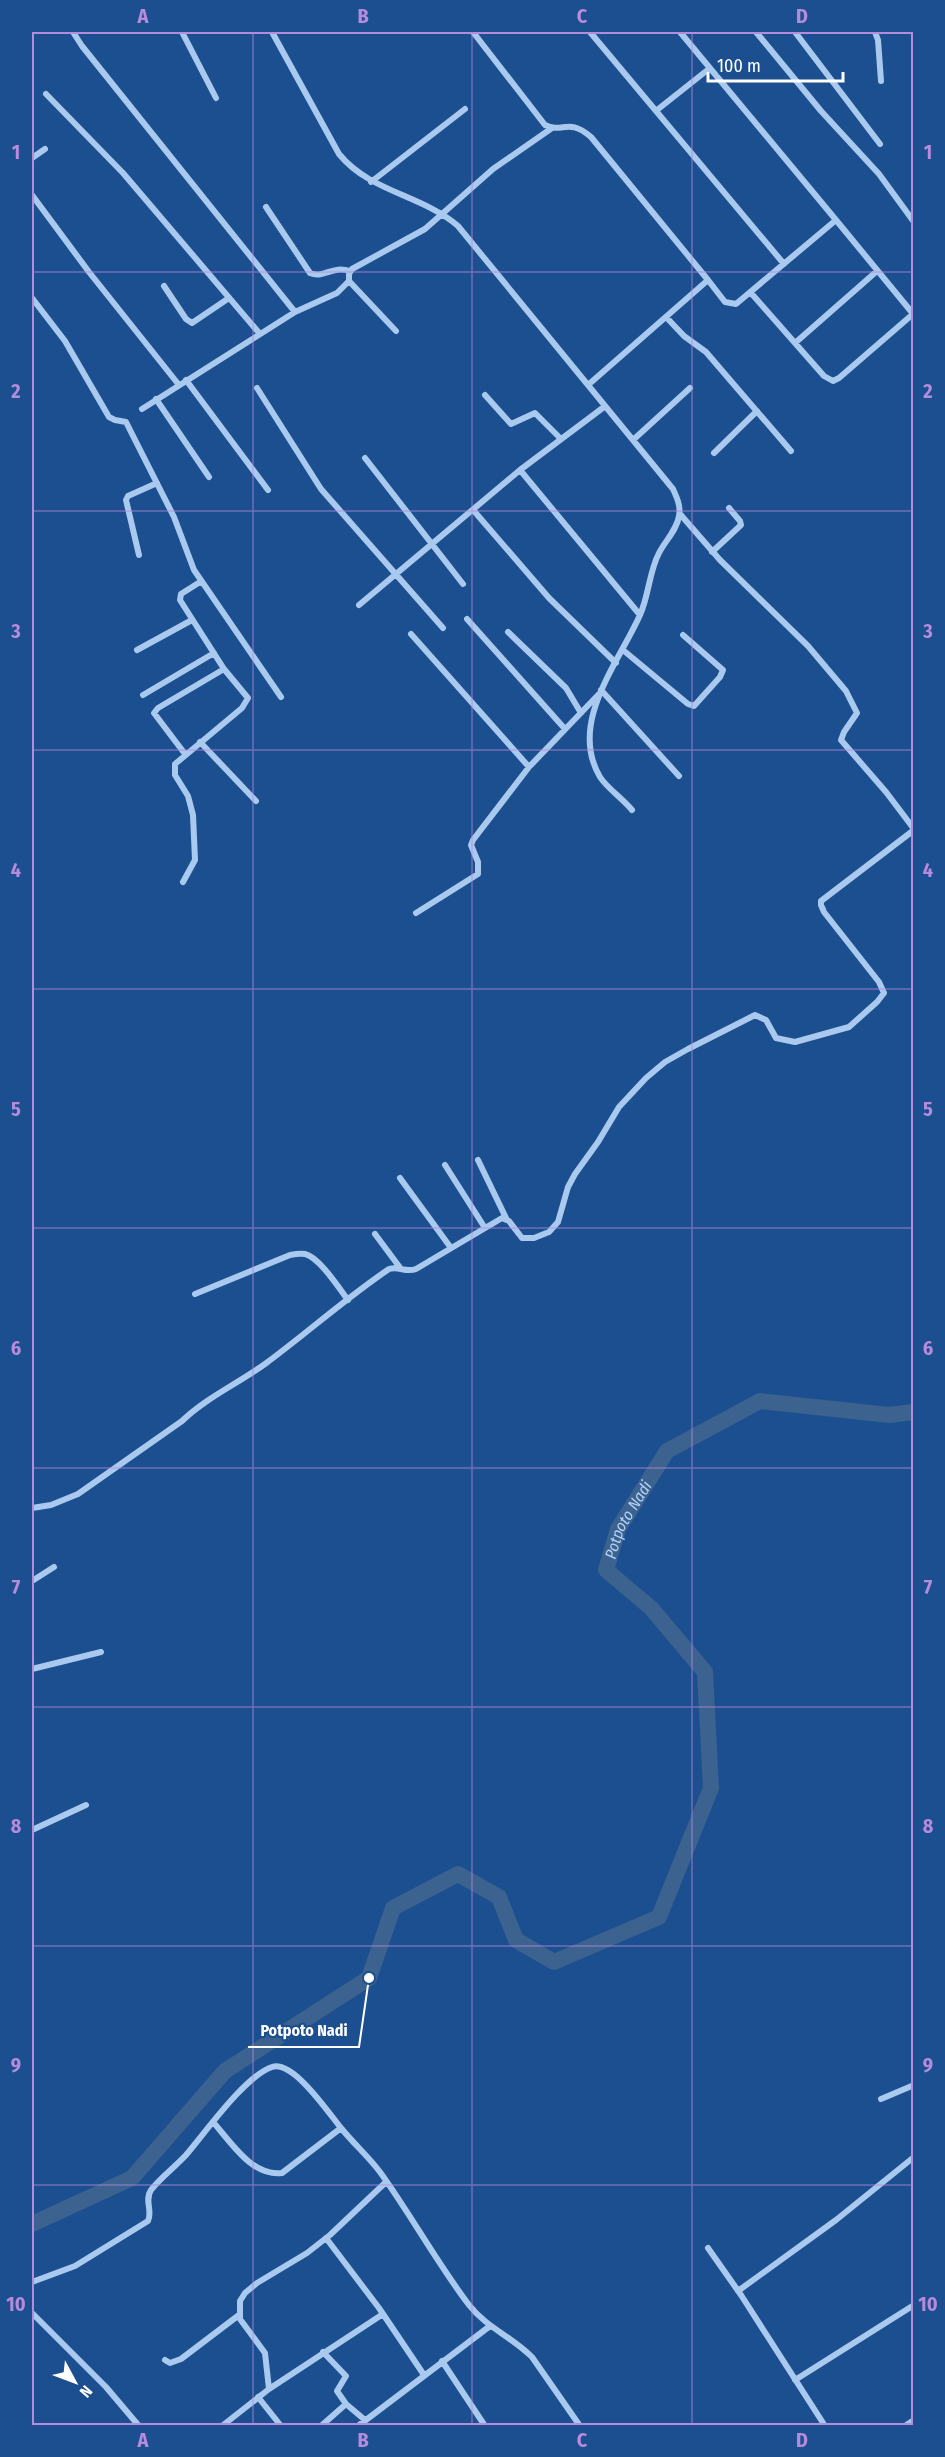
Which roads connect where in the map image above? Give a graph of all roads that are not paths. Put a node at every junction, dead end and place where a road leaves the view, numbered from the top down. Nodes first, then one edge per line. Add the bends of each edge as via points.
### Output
1 (73, 32) edge
2 (182, 32) edge
3 (272, 32) edge
4 (473, 32) edge
5 (590, 32) edge
6 (680, 32) edge
7 (756, 32) edge
8 (795, 32) edge
9 (875, 32) edge
10 (710, 68) junction
11 (881, 81) dead end
12 (46, 94) dead end
13 (216, 98) dead end
14 (465, 109) dead end
15 (657, 110) junction
16 (552, 128) junction
17 (880, 144) dead end
18 (45, 149) dead end
19 (32, 158) edge
20 (371, 182) junction
21 (32, 195) edge
22 (266, 207) dead end
23 (442, 213) junction
24 (836, 220) junction
25 (914, 222) edge
26 (784, 264) junction
27 (350, 271) junction
28 (878, 271) junction
29 (708, 280) junction
30 (349, 281) junction
31 (164, 286) dead end
32 (751, 293) junction
33 (32, 298) edge
34 (229, 298) junction
35 (295, 312) junction
36 (913, 314) edge
37 (667, 318) junction
38 (396, 332) dead end
39 (260, 334) junction
40 (795, 342) junction
41 (186, 380) junction
42 (179, 385) junction
43 (588, 385) junction
44 (258, 388) dead end
45 (690, 388) dead end
46 (485, 395) dead end
47 (156, 399) junction
48 (604, 406) junction
49 (142, 409) dead end
50 (757, 411) junction
51 (561, 439) junction
52 (633, 440) junction
53 (791, 451) dead end
54 (714, 453) dead end
55 (365, 458) dead end
56 (520, 470) junction
57 (209, 477) dead end
58 (157, 483) junction
59 (268, 490) dead end
60 (729, 508) dead end
61 (474, 511) junction
62 (680, 514) junction
63 (433, 545) junction
64 (712, 552) junction
65 (139, 555) dead end
66 (396, 574) junction
67 (200, 582) junction
68 (463, 584) dead end
69 (359, 605) dead end
70 (640, 615) junction
71 (467, 619) dead end
72 (192, 620) junction
73 (443, 628) dead end
74 (508, 632) dead end
75 (411, 634) dead end
76 (683, 635) dead end
77 (136, 650) dead end
78 (623, 650) junction
79 (214, 653) junction
80 (616, 663) junction
81 (224, 669) junction
82 (600, 692) junction
83 (143, 695) dead end
84 (281, 697) dead end
85 (581, 713) junction
86 (565, 729) junction
87 (200, 742) junction
88 (185, 754) junction
89 (529, 767) junction
90 (679, 776) dead end
91 (256, 801) dead end
92 (632, 810) dead end
93 (914, 829) edge
94 (183, 882) dead end
95 (416, 913) dead end
96 (478, 1160) dead end
97 (444, 1165) dead end
98 (400, 1178) dead end
99 (506, 1218) junction
100 (485, 1228) junction
101 (375, 1234) dead end
102 (451, 1248) junction
103 (400, 1269) junction
104 (195, 1294) dead end
105 (348, 1300) junction
106 (32, 1509) edge
107 (54, 1567) dead end
108 (32, 1581) edge
109 (101, 1652) dead end
110 (32, 1669) edge
111 (86, 1805) dead end
112 (32, 1830) edge
113 (914, 2085) edge
114 (881, 2099) dead end
115 (213, 2122) junction
116 (341, 2128) junction
117 (914, 2157) edge
118 (387, 2182) junction
119 (326, 2238) junction
120 (708, 2248) dead end
121 (32, 2282) edge
122 (738, 2291) junction
123 (914, 2304) edge
124 (32, 2313) edge
125 (382, 2314) junction
126 (239, 2315) junction
127 (490, 2326) junction
128 (323, 2352) junction
129 (165, 2360) dead end
130 (442, 2361) junction
131 (424, 2375) junction
132 (795, 2380) junction
133 (269, 2389) junction
134 (258, 2397) junction
135 (346, 2404) junction
136 (365, 2420) junction
137 (914, 2420) edge
138 (140, 2426) edge
139 (222, 2426) edge
140 (281, 2426) edge
141 (321, 2426) edge
142 (358, 2426) edge
143 (485, 2426) edge
144 (580, 2426) edge
145 (825, 2426) edge
146 (905, 2426) edge

1 - 35 street
2 - 13 street
3 - 20 street via 339,154
4 - 16 street via 540,120
5 - 15 street
6 - 10 street
7 - 25 street via 879,174
8 - 17 street
9 - 11 street
10 - 15 street
10 - 24 street
12 - 34 street via 123,173
14 - 20 street
15 - 26 street
16 - 23 street via 494,169
16 - 29 street via 575,126 591,137
18 - 19 street
20 - 23 street
21 - 42 street
22 - 27 street via 310,273 318,275 338,268
23 - 27 street via 415,235
23 - 43 street via 458,226
24 - 26 street
24 - 28 street
26 - 32 street
27 - 30 street
28 - 36 street
28 - 40 street
29 - 32 street via 731,304
29 - 37 street
30 - 35 street via 338,293
30 - 38 street
31 - 34 street via 192,323
32 - 40 street
33 - 58 street via 65,341 109,417 126,422
34 - 39 street
35 - 39 street
36 - 40 street via 833,381
37 - 43 street
37 - 50 street via 684,336 700,345
39 - 41 street
41 - 42 street
41 - 59 street
42 - 47 street
43 - 48 street
44 - 66 street via 313,478
45 - 52 street
46 - 51 street via 511,424 535,412
47 - 49 street
47 - 57 street
48 - 51 street
48 - 52 street
50 - 53 street
50 - 54 street
51 - 56 street
52 - 62 street via 673,489
55 - 63 street
56 - 61 street
56 - 70 street
58 - 65 street via 126,500
58 - 67 street
60 - 64 street via 741,525
61 - 63 street
61 - 80 street via 549,598
62 - 64 street
62 - 70 street via 658,554
63 - 66 street
63 - 68 street
64 - 93 street via 800,639 846,692 856,717 842,736 844,745
66 - 69 street
66 - 73 street
67 - 72 street via 180,597
67 - 84 street
70 - 78 street
71 - 86 street
72 - 77 street
72 - 79 street
74 - 85 street via 566,688
75 - 89 street
76 - 78 street via 723,670 694,706
78 - 80 street
79 - 81 street
79 - 83 street
80 - 82 street
81 - 87 street via 246,695 247,702
81 - 88 street via 154,713
82 - 85 street
82 - 90 street
82 - 92 street via 589,734 592,755 602,781
85 - 86 street
86 - 89 street
87 - 88 street
87 - 91 street
88 - 94 street via 174,769 192,806 195,860
89 - 95 street via 471,844 478,874
93 - 99 street via 821,901 824,912 879,982 884,993 878,1002 843,1030 795,1042 776,1038 762,1017 751,1016 672,1058 619,1107 572,1179 554,1228 526,1239
96 - 99 street
97 - 100 street
98 - 102 street
99 - 100 street
100 - 102 street
101 - 103 street
102 - 103 street via 416,1269
103 - 105 street via 389,1269
104 - 105 street via 300,1253 315,1260
105 - 106 street via 265,1364 194,1409 78,1494
107 - 108 street
109 - 110 street
111 - 112 street
113 - 114 street
115 - 116 street via 252,2163 272,2174 282,2173
115 - 116 street via 260,2074 272,2067 282,2067 306,2086
115 - 121 street via 152,2189 148,2221 75,2265
116 - 118 street
117 - 122 street
118 - 119 street
118 - 127 street via 469,2305
119 - 125 street
119 - 126 street via 245,2293
120 - 122 street
122 - 132 street
123 - 132 street
124 - 138 street
125 - 128 street
125 - 131 street
126 - 129 street via 182,2359 170,2363
126 - 133 street via 265,2353
127 - 130 street
127 - 144 street via 532,2357
128 - 133 street
128 - 135 street via 346,2376 337,2391
130 - 131 street
130 - 143 street
131 - 136 street
132 - 145 street
133 - 134 street
134 - 139 street
134 - 140 street
135 - 136 street
135 - 141 street
136 - 142 street
137 - 146 street

